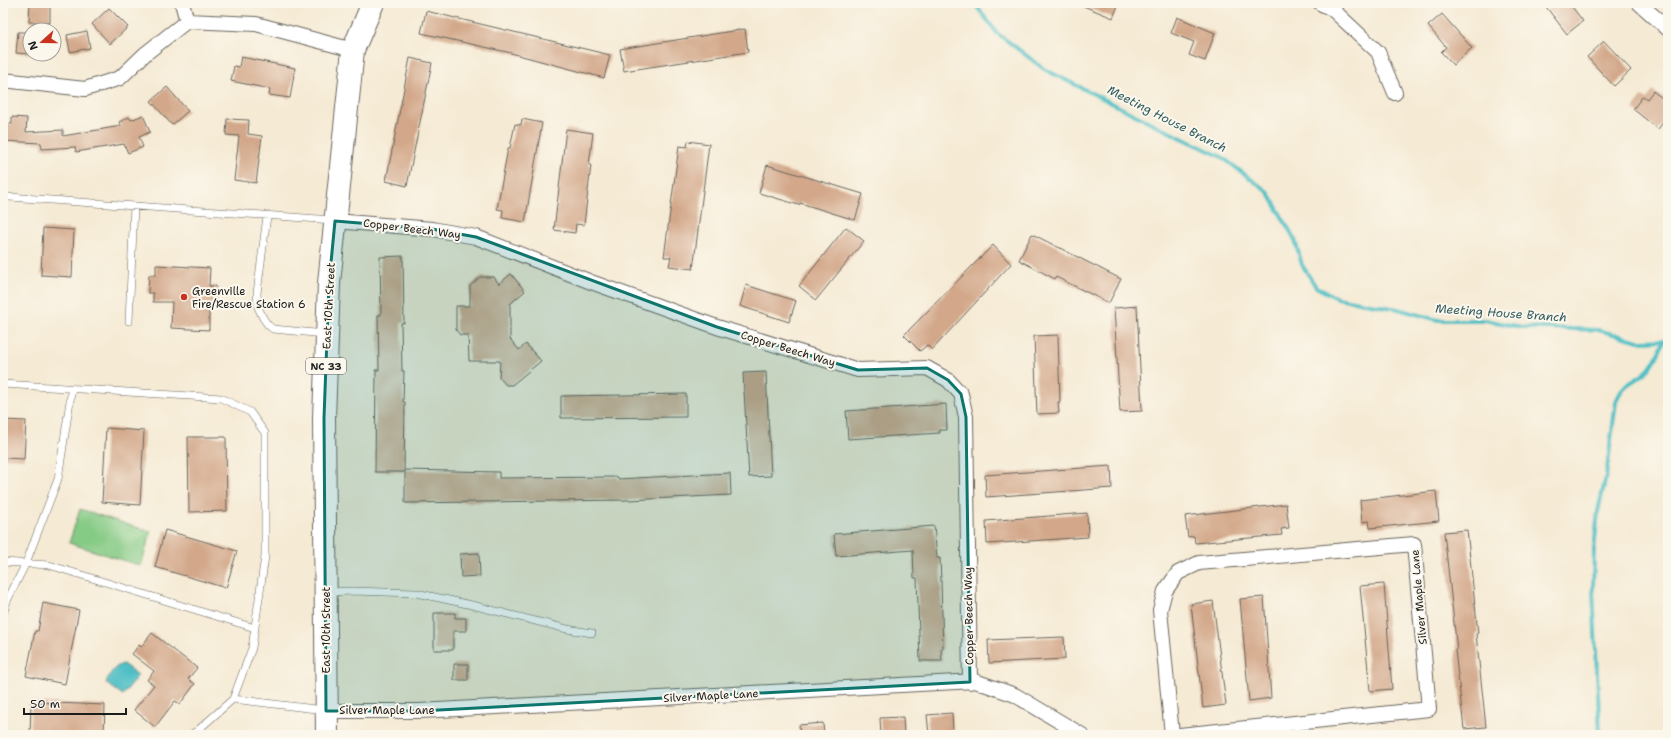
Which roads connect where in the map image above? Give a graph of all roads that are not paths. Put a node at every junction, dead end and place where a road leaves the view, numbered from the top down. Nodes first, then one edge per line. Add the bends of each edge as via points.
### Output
1 (182, 3) edge
2 (373, 3) edge
3 (1320, 3) edge
4 (1639, 3) edge
5 (187, 21) junction
6 (1668, 29) edge
7 (353, 50) junction
8 (3, 80) edge
9 (1395, 93) dead end
10 (9, 197) dead end
11 (134, 206) junction
12 (267, 216) junction
13 (335, 221) junction
14 (129, 321) dead end
15 (327, 334) junction
16 (3, 384) edge
17 (72, 388) junction
18 (3, 562) edge
19 (26, 563) junction
20 (326, 592) junction
21 (3, 614) edge
22 (255, 628) junction
23 (592, 633) dead end
24 (970, 682) junction
25 (233, 699) junction
26 (326, 710) junction
27 (190, 735) edge
28 (327, 735) edge
29 (1082, 735) edge
30 (1172, 735) edge
31 (1180, 735) edge

1 - 5 street
2 - 7 main road, East 10th Street / NC 33
3 - 9 street via 1332,9 1378,52
4 - 6 street
5 - 7 street via 256,24
5 - 8 street via 145,54 120,78 85,89
7 - 13 main road, East 10th Street / NC 33
10 - 11 lane
11 - 12 lane
11 - 14 lane
12 - 13 lane
12 - 15 lane via 257,293 258,307 263,318 273,329
13 - 15 main road, East 10th Street / NC 33
13 - 24 street, Copper Beech Way via 432,229 476,237 717,327 858,370 927,368 948,380 961,394 966,417
15 - 20 main road, East 10th Street / NC 33 via 324,418
16 - 17 lane
17 - 19 lane via 58,479
17 - 22 lane via 221,398 250,412 266,433 265,556
18 - 19 lane
19 - 21 lane
19 - 22 lane via 49,565
20 - 23 lane via 416,593
20 - 26 main road, East 10th Street / NC 33
22 - 25 lane via 252,648
24 - 26 street, Silver Maple Lane via 420,711
24 - 29 street, Silver Maple Lane via 1015,695
25 - 26 lane
25 - 27 lane
26 - 28 main road, East 10th Street / NC 33
30 - 31 street, Silver Maple Lane via 1160,610 1164,591 1178,573 1199,563 1414,544 1430,709

